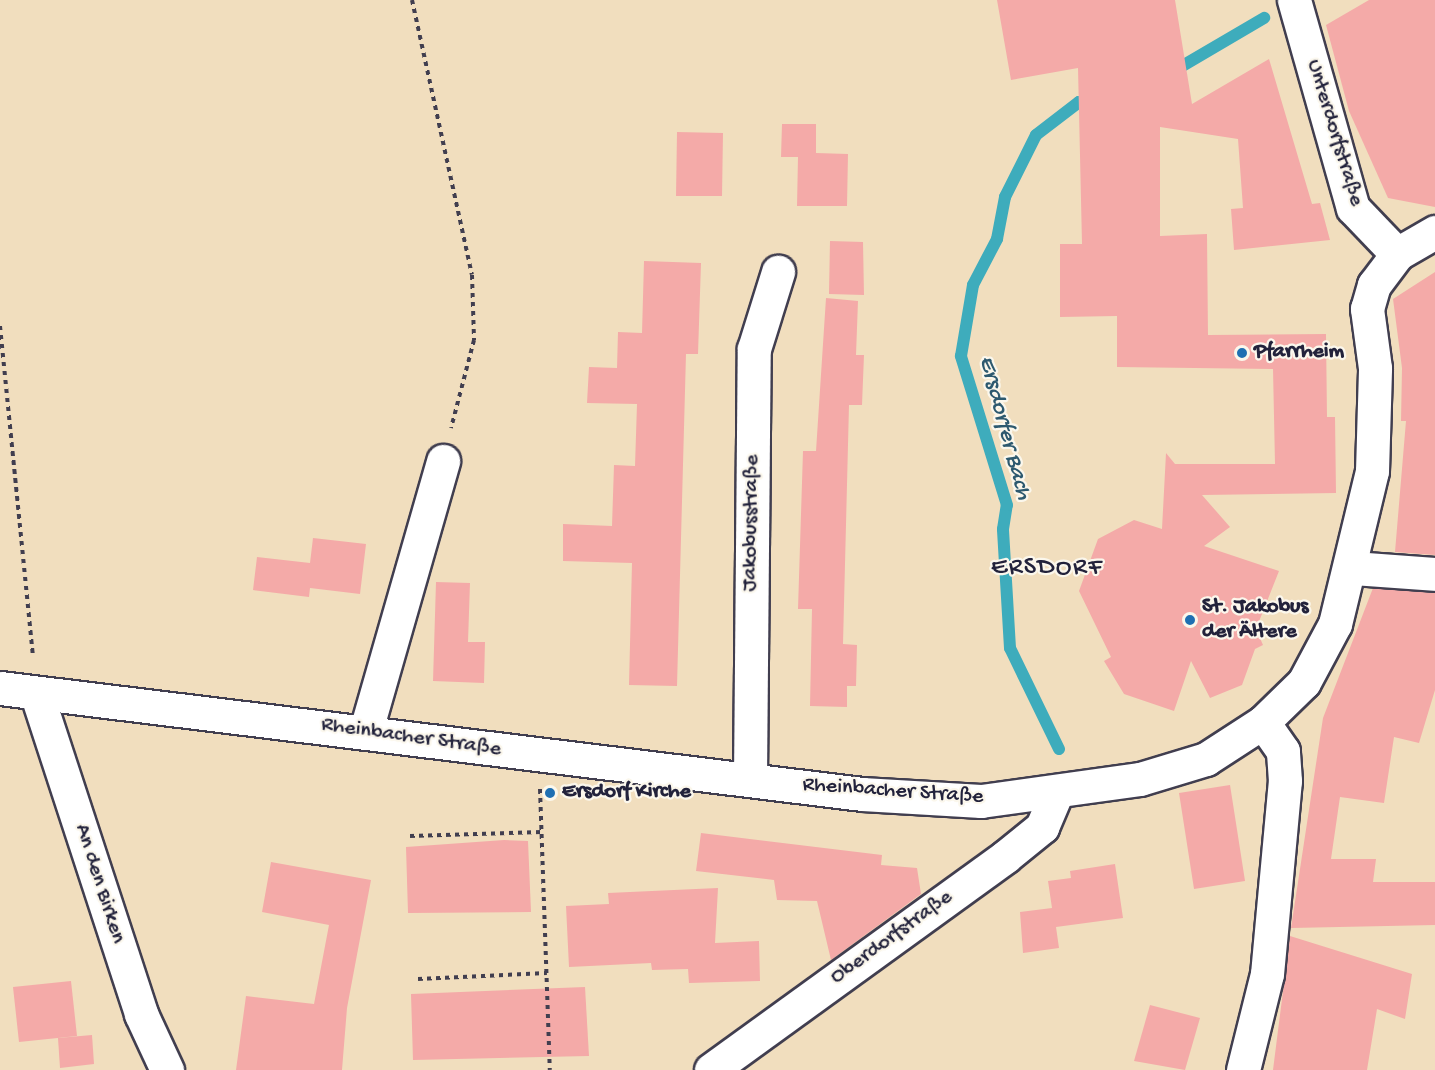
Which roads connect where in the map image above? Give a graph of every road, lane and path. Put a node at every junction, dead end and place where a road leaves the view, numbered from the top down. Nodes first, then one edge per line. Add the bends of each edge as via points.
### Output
1 (412, 0) edge
2 (1294, 0) edge
3 (1435, 232) edge
4 (1396, 254) junction
5 (778, 272) dead end
6 (0, 326) edge
7 (443, 461) joint
8 (1352, 568) junction
9 (1435, 574) edge
10 (0, 688) edge
11 (36, 695) junction
12 (1263, 722) junction
13 (366, 730) junction
14 (543, 756) junction
15 (750, 778) junction
16 (1057, 792) junction
17 (542, 832) junction
18 (410, 836) dead end
19 (547, 973) junction
20 (418, 979) dead end
21 (167, 1070) edge
22 (550, 1070) edge
23 (711, 1070) edge
24 (1243, 1070) edge

1 - 7 path via 472,275 474,340
2 - 4 street, Unterdorfstraße via 1353,208
3 - 4 street, Rheinbacher Straße
4 - 8 street, Rheinbacher Straße via 1374,285 1367,309 1375,368 1372,471
5 - 15 street, Jakobusstraße via 753,349
6 - 11 path
7 - 13 street
8 - 9 street
8 - 12 street, Rheinbacher Straße via 1335,624 1304,682
10 - 11 street, Rheinbacher Straße
11 - 13 street, Rheinbacher Straße
11 - 21 street, An den Birken via 141,1014
12 - 16 street, Rheinbacher Straße via 1206,759 1140,779
12 - 24 street via 1283,751 1285,781 1267,974
13 - 14 street, Rheinbacher Straße
14 - 15 street, Rheinbacher Straße
14 - 17 path
15 - 16 street, Rheinbacher Straße via 862,794 981,801
16 - 23 street, Oberdorfstraße via 1042,827 1005,857
17 - 18 path
17 - 19 path
19 - 20 path
19 - 22 path

